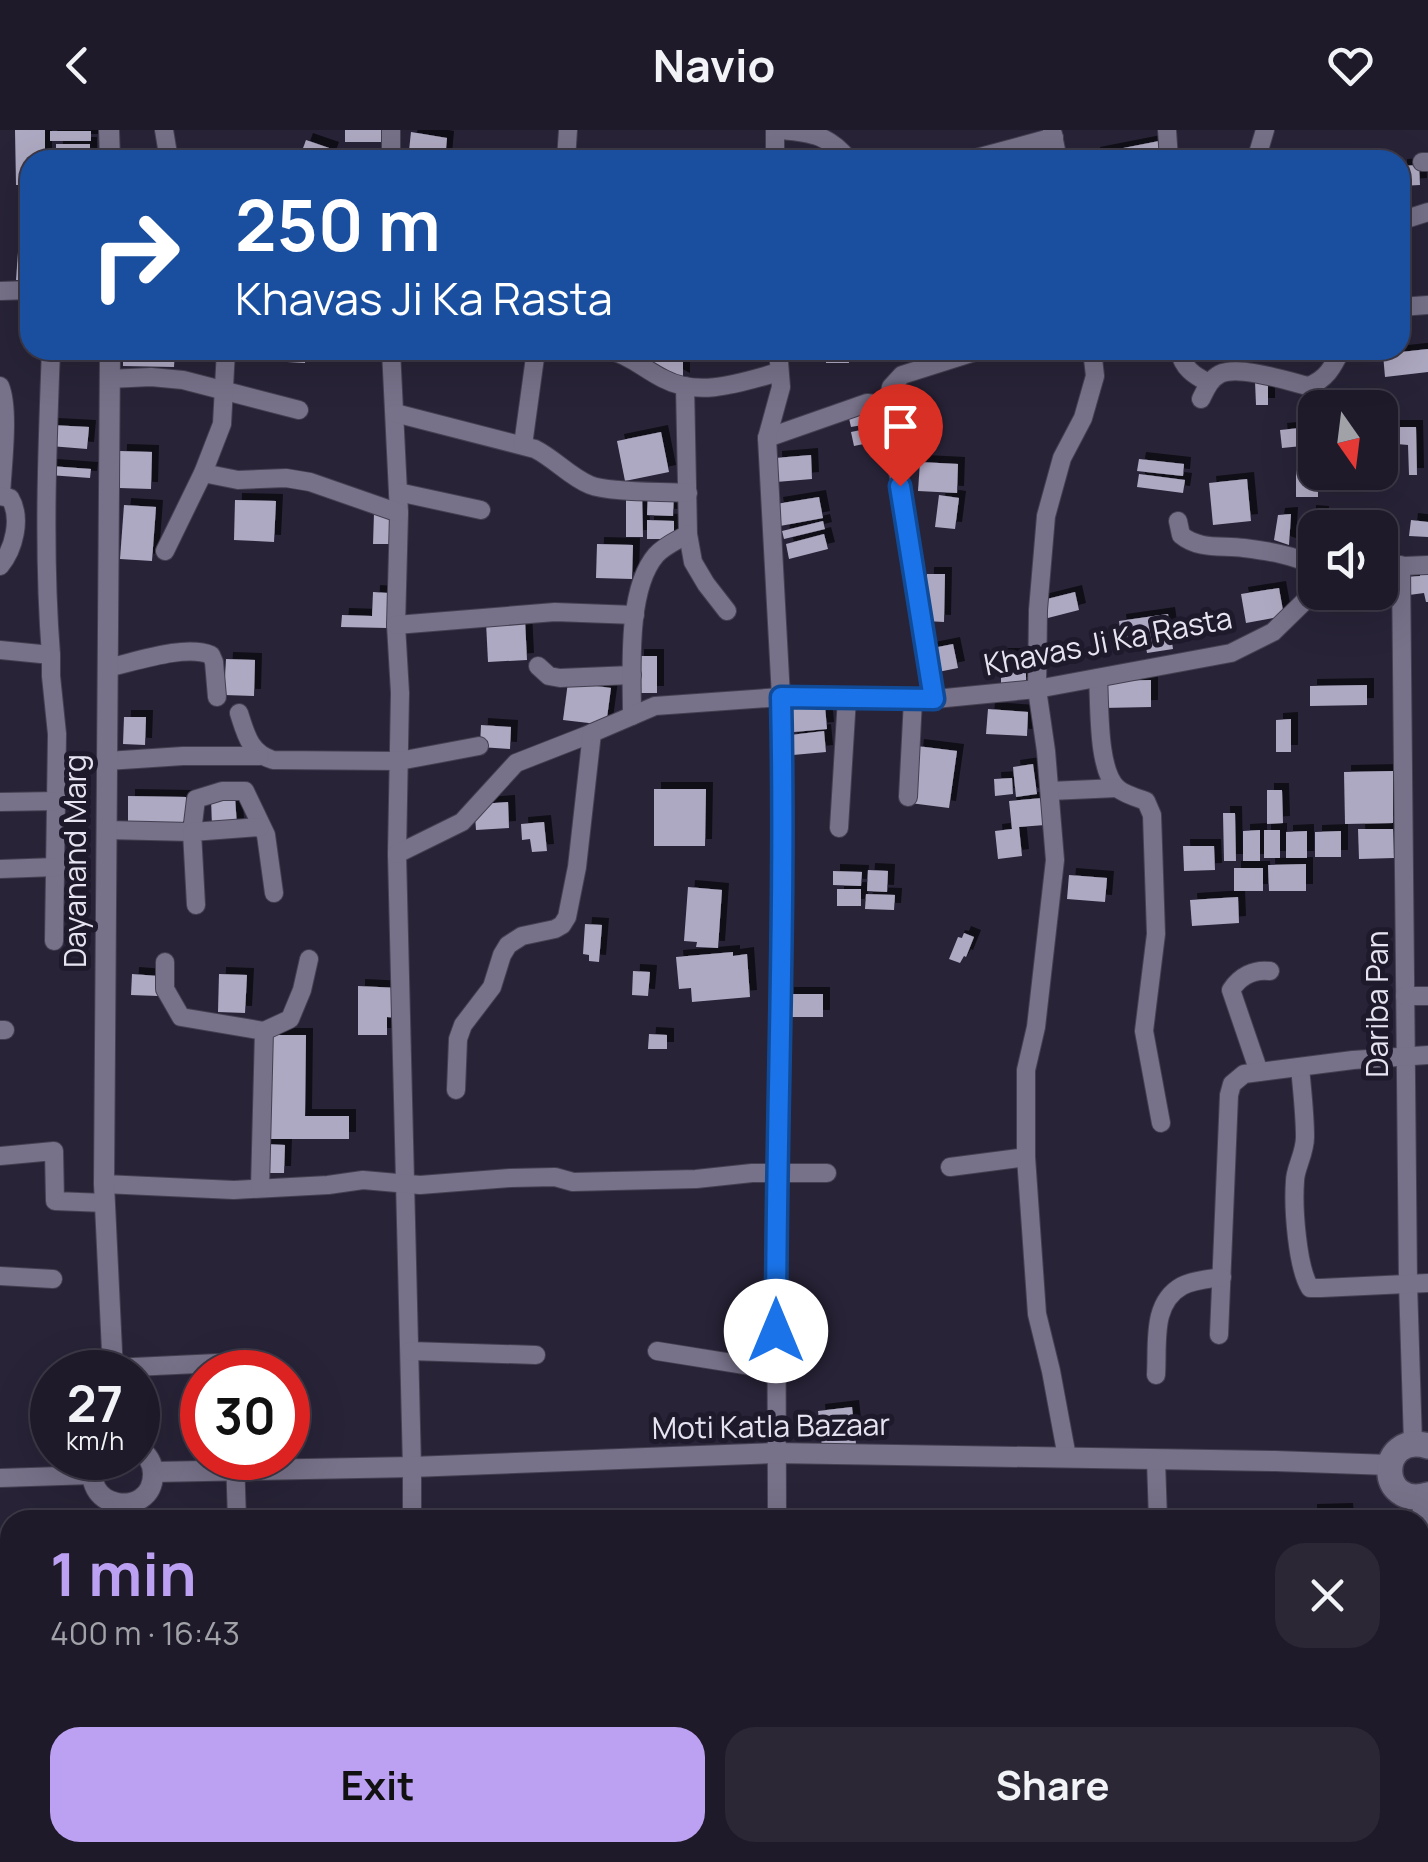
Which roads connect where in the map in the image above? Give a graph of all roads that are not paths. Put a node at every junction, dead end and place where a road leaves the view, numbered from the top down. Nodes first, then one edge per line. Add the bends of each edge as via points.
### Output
1 (778, 130) edge
2 (1053, 133) edge
3 (841, 150) edge
4 (1000, 150) edge
5 (50, 360) edge
6 (110, 360) edge
7 (225, 360) edge
8 (392, 360) edge
9 (535, 360) edge
10 (634, 360) edge
11 (778, 360) edge
12 (949, 360) edge
13 (1093, 360) edge
14 (1183, 360) edge
15 (1335, 360) edge
16 (778, 372) junction
17 (109, 379) junction
18 (0, 386) edge
19 (685, 386) junction
20 (224, 389) junction
21 (299, 410) dead end
22 (886, 410) junction
23 (395, 413) junction
24 (2, 426) edge
25 (767, 438) junction
26 (523, 445) junction
27 (204, 473) junction
28 (398, 492) junction
29 (688, 493) junction
30 (0, 496) edge
31 (482, 510) dead end
32 (398, 513) junction
33 (1178, 521) dead end
34 (688, 534) junction
35 (165, 551) dead end
36 (1298, 558) edge
37 (1398, 565) edge
38 (1401, 565) junction
39 (1428, 565) edge
40 (0, 566) edge
41 (1298, 608) edge
42 (726, 611) dead end
43 (635, 616) junction
44 (396, 624) junction
45 (0, 650) edge
46 (51, 655) junction
47 (538, 666) dead end
48 (107, 668) junction
49 (632, 675) junction
50 (1098, 678) junction
51 (1037, 689) junction
52 (781, 697) junction
53 (218, 698) dead end
54 (848, 698) junction
55 (934, 699) junction
56 (913, 700) junction
57 (239, 714) dead end
58 (632, 716) junction
59 (592, 733) junction
60 (478, 746) dead end
61 (260, 756) junction
62 (106, 761) junction
63 (399, 761) junction
64 (1117, 788) junction
65 (1050, 791) junction
66 (908, 798) dead end
67 (0, 802) edge
68 (57, 802) junction
69 (260, 827) junction
70 (838, 828) dead end
71 (107, 830) junction
72 (192, 832) junction
73 (397, 854) junction
74 (56, 867) junction
75 (0, 869) edge
76 (274, 894) dead end
77 (196, 905) dead end
78 (54, 941) dead end
79 (309, 960) dead end
80 (165, 962) dead end
81 (1270, 971) dead end
82 (1405, 996) junction
83 (1428, 996) edge
84 (264, 1031) junction
85 (1428, 1055) edge
86 (1405, 1056) junction
87 (1300, 1067) junction
88 (1259, 1072) junction
89 (456, 1090) dead end
90 (1161, 1124) dead end
91 (0, 1156) edge
92 (1026, 1157) junction
93 (950, 1167) dead end
94 (776, 1173) junction
95 (827, 1173) dead end
96 (405, 1184) junction
97 (260, 1188) junction
98 (104, 1193) junction
99 (0, 1276) edge
100 (1222, 1276) junction
101 (53, 1279) dead end
102 (1408, 1283) junction
103 (1428, 1283) edge
104 (1220, 1335) dead end
105 (112, 1350) edge
106 (410, 1351) junction
107 (657, 1351) dead end
108 (536, 1356) dead end
109 (776, 1370) junction
110 (1156, 1375) dead end
111 (1420, 1383) edge
112 (1421, 1444) edge
113 (776, 1453) junction
114 (1067, 1457) junction
115 (1156, 1460) junction
116 (1390, 1465) junction
117 (310, 1466) edge
118 (412, 1468) junction
119 (30, 1474) edge
120 (0, 1478) edge
121 (96, 1480) edge
122 (152, 1480) edge
123 (236, 1480) edge
124 (1418, 1501) edge
125 (117, 1510) edge
126 (122, 1510) edge
127 (237, 1510) edge
128 (412, 1510) edge
129 (777, 1510) edge
130 (1158, 1510) edge

1 - 3 street via 812,133
2 - 4 street
5 - 46 street
6 - 17 street, Dayanand Marg
7 - 20 street
8 - 23 street
9 - 26 street
10 - 19 street
11 - 16 street
12 - 22 street via 902,374
13 - 51 street via 1083,418 1062,458 1046,516
14 - 15 street via 1205,391 1232,370 1308,386 1326,376
16 - 19 street via 726,386
16 - 25 street via 781,387
17 - 20 street via 151,377
17 - 48 street, Dayanand Marg
18 - 24 street
19 - 29 street
20 - 21 street
20 - 27 street via 222,424
22 - 25 street via 868,403
22 - 55 street
23 - 26 street
23 - 28 street
24 - 30 street
25 - 52 street
26 - 29 street via 599,488
27 - 32 street via 310,482
27 - 35 street
28 - 31 street
28 - 32 street
29 - 34 street
30 - 40 street via 10,498 16,516 11,552
32 - 44 street
33 - 36 street via 1182,535 1197,545
34 - 42 street via 693,562
34 - 43 street via 657,553
37 - 38 street
38 - 39 street
38 - 82 street, Dariba Pan
41 - 50 street, Khavas Ji Ka Rasta via 1273,632 1231,652
43 - 44 street via 555,612
43 - 49 street
44 - 63 street
45 - 46 street
46 - 68 street
47 - 49 street via 560,678
48 - 53 street via 200,650 214,662
48 - 62 street, Dayanand Marg
49 - 58 street
50 - 51 street, Khavas Ji Ka Rasta
50 - 64 street via 1104,760
51 - 55 street, Khavas Ji Ka Rasta
51 - 65 street
52 - 54 street, Khavas Ji Ka Rasta
52 - 58 street, Khavas Ji Ka Rasta via 655,706
52 - 94 street
54 - 56 street, Khavas Ji Ka Rasta
54 - 70 street
55 - 56 street, Khavas Ji Ka Rasta
56 - 66 street
57 - 61 street
58 - 59 street, Khavas Ji Ka Rasta
59 - 73 street, Khavas Ji Ka Rasta via 516,763 462,822
59 - 89 street via 567,918 508,944 492,987 462,1025
60 - 63 street
61 - 62 street
61 - 63 street
62 - 71 street, Dayanand Marg
63 - 73 street
64 - 65 street
64 - 90 street via 1146,801 1152,815 1156,934 1144,1031
65 - 92 street via 1055,860 1026,1070
67 - 68 street
68 - 74 street
69 - 72 street
69 - 72 street via 246,792 222,791 196,799
69 - 76 street
71 - 72 street
71 - 98 street, Dayanand Marg
72 - 77 street
73 - 96 street
74 - 75 street
74 - 78 street
79 - 84 street via 290,1019
80 - 84 street via 165,989 181,1016
81 - 88 street via 1246,975 1231,990
82 - 83 street
82 - 86 street, Dariba Pan
84 - 97 street
85 - 86 street
86 - 87 street
86 - 102 street, Dariba Pan
87 - 88 street
87 - 102 street via 1306,1138 1294,1177 1304,1278 1310,1288
88 - 100 street via 1244,1074 1229,1095
91 - 98 street via 54,1151 55,1201
92 - 93 street
92 - 114 street via 1037,1314
94 - 95 street
94 - 96 street
94 - 109 street
96 - 97 street via 362,1180
96 - 106 street
97 - 98 street
98 - 105 street, Dayanand Marg
99 - 101 street
100 - 104 street
100 - 110 street via 1185,1284 1166,1297
102 - 103 street
102 - 111 street, Dariba Pan
106 - 108 street
106 - 118 street
107 - 109 street
109 - 113 street
111 - 112 street, Dariba Pan
112 - 116 main road via 1398,1450
113 - 114 street, Moti Katla Bazaar
113 - 118 street, Moti Katla Bazaar
113 - 129 street
114 - 115 street, Moti Katla Bazaar
115 - 116 street, Moti Katla Bazaar
115 - 130 street
116 - 124 main road via 1396,1489
117 - 118 street, Moti Katla Bazaar
118 - 128 street
119 - 120 street
121 - 125 street
122 - 126 street via 144,1496
123 - 127 street

